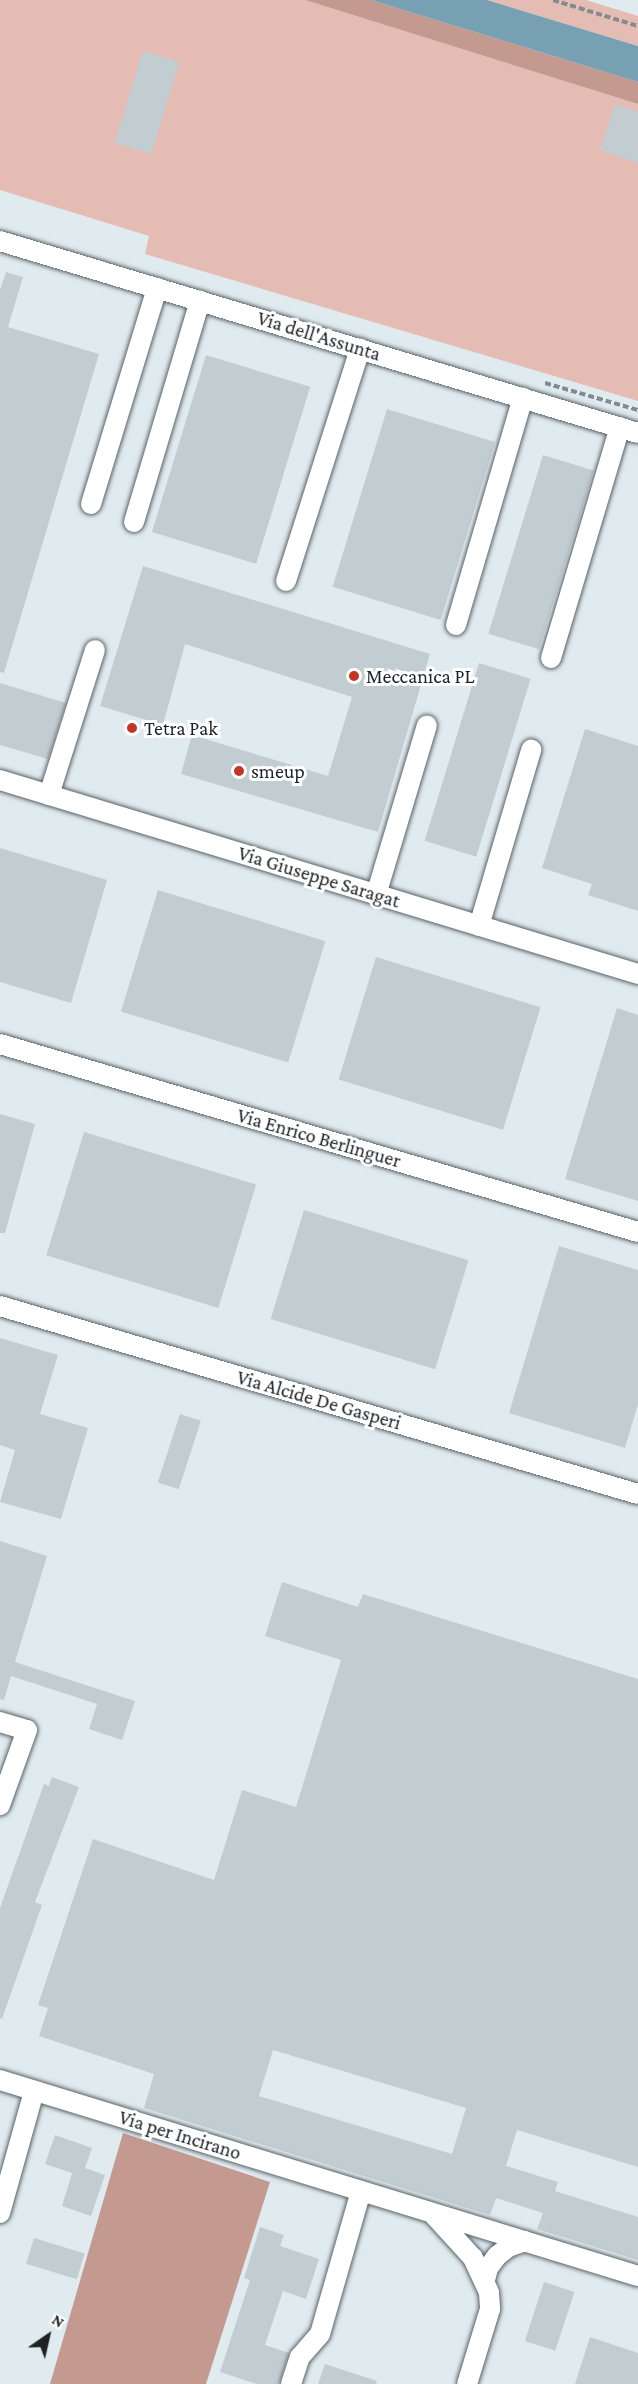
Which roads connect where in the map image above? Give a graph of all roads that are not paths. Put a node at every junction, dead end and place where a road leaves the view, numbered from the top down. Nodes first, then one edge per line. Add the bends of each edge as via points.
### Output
1 (0, 241) edge
2 (157, 288) junction
3 (200, 301) junction
4 (360, 349) junction
5 (523, 398) junction
6 (629, 430) edge
7 (91, 504) dead end
8 (134, 522) dead end
9 (286, 581) dead end
10 (456, 625) dead end
11 (95, 650) dead end
12 (551, 658) dead end
13 (427, 725) dead end
14 (531, 750) dead end
15 (0, 780) edge
16 (50, 795) junction
17 (376, 895) junction
18 (479, 926) junction
19 (638, 974) edge
20 (0, 1044) edge
21 (638, 1232) edge
22 (0, 1306) edge
23 (638, 1494) edge
24 (0, 1722) edge
25 (0, 1805) edge
26 (0, 2080) edge
27 (34, 2091) junction
28 (4, 2171) edge
29 (361, 2191) junction
30 (431, 2212) junction
31 (0, 2213) edge
32 (525, 2241) junction
33 (638, 2276) edge
34 (485, 2280) junction
35 (291, 2384) edge
36 (467, 2384) edge

1 - 2 street, Via dell'Assunta
2 - 3 street, Via dell'Assunta
2 - 7 street
3 - 4 street, Via dell'Assunta
3 - 8 street
4 - 5 street, Via dell'Assunta
4 - 9 street
5 - 6 street, Via dell'Assunta
5 - 10 street
6 - 12 street
11 - 16 street
13 - 17 street
14 - 18 street
15 - 16 street, Via Giuseppe Saragat
16 - 17 street, Via Giuseppe Saragat
17 - 18 street, Via Giuseppe Saragat
18 - 19 street, Via Giuseppe Saragat
20 - 21 street, Via Enrico Berlinguer
22 - 23 street, Via Alcide De Gasperi
24 - 25 street via 27,1730
26 - 27 street, Via per Incirano
27 - 28 street
27 - 29 street, Via per Incirano
28 - 31 street
29 - 30 street, Via per Incirano
29 - 35 street via 320,2334 300,2357
30 - 32 street, Via per Incirano
30 - 34 street via 473,2258
32 - 33 street, Via per Incirano
32 - 34 street via 497,2256
34 - 36 street via 490,2309

